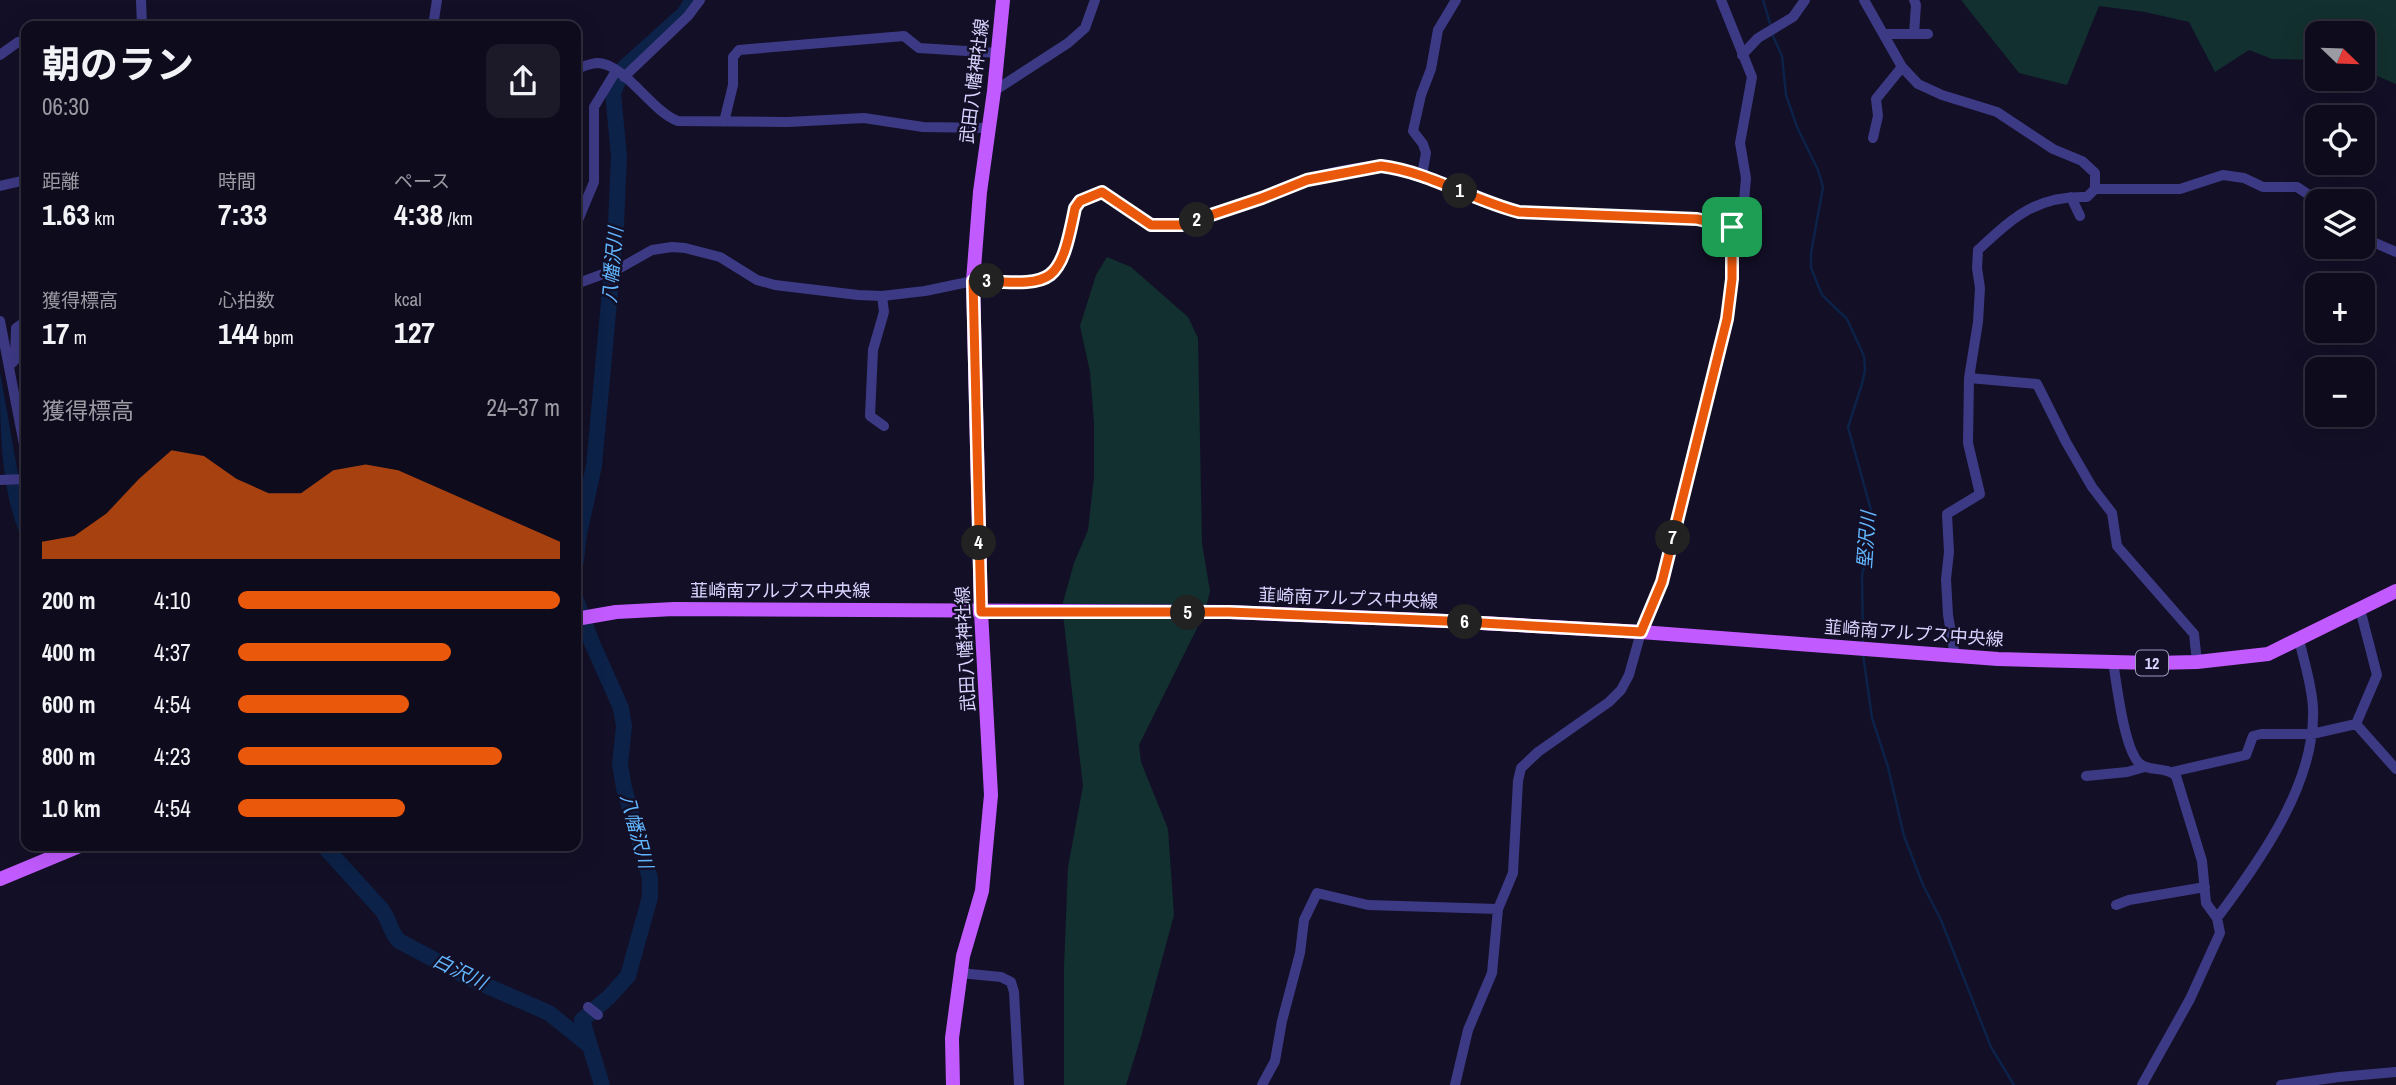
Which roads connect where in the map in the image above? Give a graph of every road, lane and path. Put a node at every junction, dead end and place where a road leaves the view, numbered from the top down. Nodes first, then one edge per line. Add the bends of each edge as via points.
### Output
1 (141, 0) edge
2 (437, 0) edge
3 (700, 0) edge
4 (1003, 0) edge
5 (1096, 0) edge
6 (1456, 0) edge
7 (1721, 0) edge
8 (1805, 0) edge
9 (1864, 0) edge
10 (1914, 0) edge
11 (140, 21) edge
12 (434, 21) edge
13 (1884, 34) junction
14 (1914, 34) junction
15 (1928, 34) dead end
16 (21, 41) edge
17 (998, 53) junction
18 (0, 55) edge
19 (1742, 55) junction
20 (1902, 67) junction
21 (581, 68) edge
22 (620, 74) junction
23 (994, 91) junction
24 (724, 122) junction
25 (989, 128) junction
26 (1873, 138) dead end
27 (1422, 176) junction
28 (21, 181) edge
29 (0, 186) edge
30 (2095, 189) junction
31 (2305, 192) edge
32 (2071, 197) junction
33 (581, 213) edge
34 (2080, 216) dead end
35 (1732, 227) junction
36 (2375, 243) edge
37 (2396, 252) edge
38 (973, 281) junction
39 (581, 282) edge
40 (881, 296) junction
41 (0, 321) edge
42 (21, 324) edge
43 (9, 366) junction
44 (1969, 378) junction
45 (884, 426) dead end
46 (21, 429) edge
47 (21, 479) edge
48 (1, 480) edge
49 (2396, 591) edge
50 (2360, 609) junction
51 (981, 612) junction
52 (581, 618) edge
53 (1641, 632) junction
54 (2299, 639) junction
55 (1955, 656) junction
56 (2113, 662) junction
57 (2197, 662) junction
58 (2356, 724) junction
59 (2312, 734) junction
60 (2145, 767) junction
61 (2396, 769) edge
62 (2172, 772) junction
63 (2086, 776) dead end
64 (68, 851) edge
65 (0, 879) edge
66 (2205, 887) junction
67 (2116, 905) dead end
68 (1498, 909) junction
69 (2217, 918) junction
70 (960, 973) junction
71 (588, 1007) dead end
72 (598, 1015) dead end
73 (2396, 1072) edge
74 (953, 1085) edge
75 (1019, 1085) edge
76 (1262, 1085) edge
77 (1455, 1085) edge
78 (2142, 1085) edge
79 (2281, 1085) edge

1 - 11 street
2 - 12 street
3 - 22 street via 688,16
4 - 17 main road, 武田八幡神社線
5 - 23 street via 1084,28 1068,43
6 - 27 street via 1438,30 1414,123 1413,131 1426,153
7 - 19 street
8 - 19 street via 1793,16 1758,37
9 - 13 street
10 - 14 street via 1922,21
13 - 14 street
13 - 20 street
14 - 15 street
16 - 18 street
17 - 23 main road, 武田八幡神社線
17 - 24 street via 919,48 904,36 739,50 733,57 733,85
19 - 35 street via 1752,77 1740,143 1746,178 1744,201
20 - 26 street via 1875,99 1878,116
20 - 30 street via 1918,84 1997,112 2053,149 2082,161 2095,173
21 - 22 street via 597,63
22 - 24 street via 667,117
22 - 33 street via 594,107 594,182
23 - 25 main road, 武田八幡神社線
24 - 25 street via 864,118 923,127
25 - 38 main road, 武田八幡神社線
27 - 35 street via 1519,212 1697,219
27 - 38 street via 1398,168 1369,167 1307,180 1181,225 1151,225 1102,192 1075,208 1062,262 1052,276 1036,282
28 - 29 street
30 - 31 street via 2179,189 2223,175 2263,187 2297,187
30 - 32 street via 2087,197
32 - 34 street
32 - 44 street via 2042,203 2015,216 1978,250 1978,322
35 - 53 street via 1727,319 1662,582
36 - 37 street
38 - 40 street
38 - 51 main road, 武田八幡神社線
39 - 40 street via 652,250 672,247 720,257 757,280
40 - 45 street via 884,313 873,350 870,416
41 - 43 street
42 - 43 street via 16,328 15,360
43 - 46 street
44 - 55 street via 1968,443 1980,494 1947,514 1948,615
44 - 57 street via 2037,384 2092,487 2112,513 2117,546 2194,634
47 - 48 street
49 - 50 main road, 韮崎南アルプス中央線 / 12
50 - 54 main road, 韮崎南アルプス中央線 / 12
50 - 58 street via 2378,676
51 - 52 main road, 韮崎南アルプス中央線 / 12 via 701,609
51 - 53 main road, 韮崎南アルプス中央線 / 12 via 1229,612
51 - 70 main road, 武田八幡神社線 via 991,795 982,891
53 - 55 main road, 韮崎南アルプス中央線 / 12
53 - 68 street via 1620,690 1521,768 1513,873
54 - 57 main road, 韮崎南アルプス中央線 / 12 via 2256,657
54 - 59 street via 2311,687
55 - 56 main road, 韮崎南アルプス中央線 / 12
56 - 57 main road, 韮崎南アルプス中央線 / 12
56 - 60 street via 2123,726 2137,762
58 - 59 street
58 - 61 street
59 - 62 street via 2253,736 2246,755
59 - 69 street via 2307,763 2285,818
60 - 62 street
60 - 63 street
62 - 66 street via 2202,861
64 - 65 main road
66 - 67 street
66 - 69 street via 2206,903
68 - 76 street via 1368,905 1317,894 1304,920 1275,1061
68 - 77 street via 1492,973 1468,1030
69 - 78 street via 2220,933
70 - 74 main road, 武田八幡神社線 via 952,1038
70 - 75 street via 1011,982
71 - 72 street
73 - 79 street

